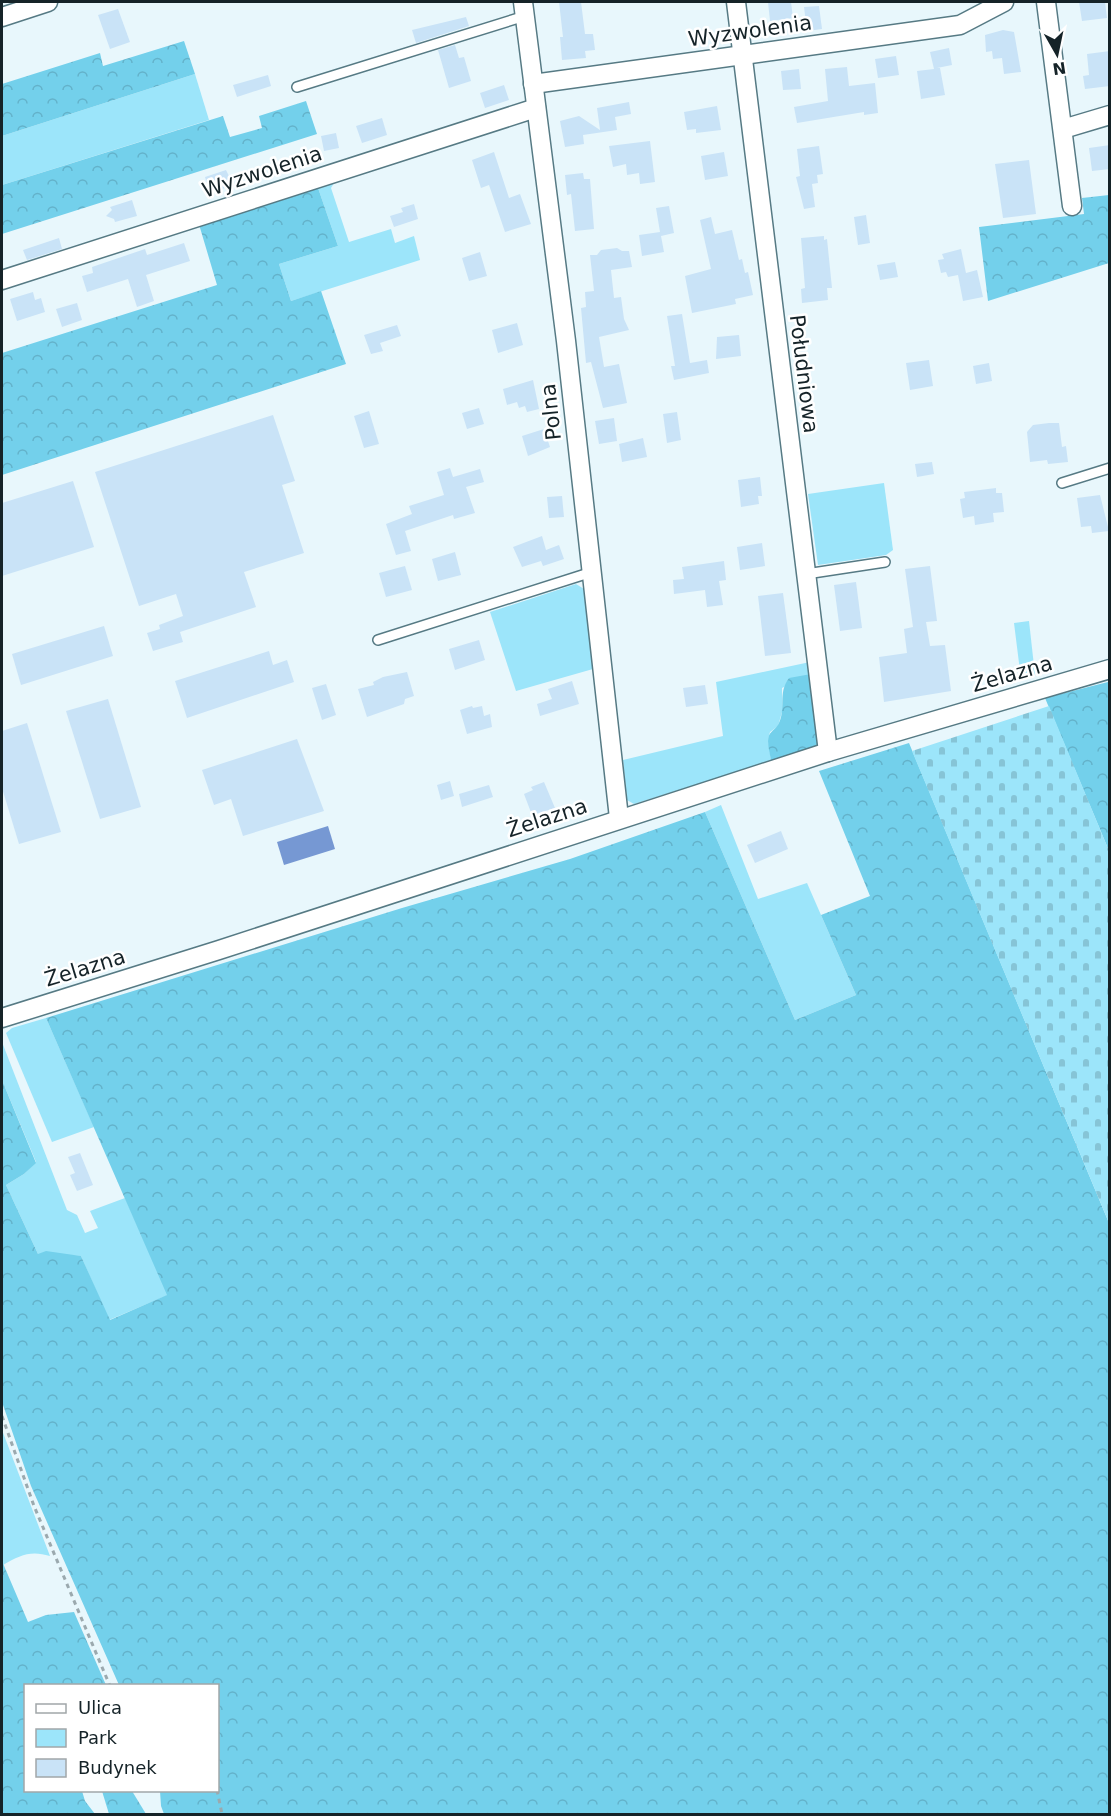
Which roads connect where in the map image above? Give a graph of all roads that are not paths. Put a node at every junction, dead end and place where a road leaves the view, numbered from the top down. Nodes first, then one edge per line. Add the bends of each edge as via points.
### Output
1 (48, 2) edge
2 (736, 2) edge
3 (1004, 2) edge
4 (1046, 2) edge
5 (524, 9) edge
6 (2, 17) edge
7 (741, 55) junction
8 (533, 84) junction
9 (297, 87) dead end
10 (536, 108) junction
11 (1110, 115) edge
12 (1063, 129) junction
13 (1072, 206) dead end
14 (2, 280) edge
15 (1110, 468) edge
16 (1062, 483) dead end
17 (885, 562) dead end
18 (592, 572) junction
19 (806, 574) junction
20 (378, 640) dead end
21 (1110, 669) edge
22 (828, 752) junction
23 (619, 818) junction
24 (2, 1018) edge

1 - 6 street
2 - 7 street, Południowa
3 - 7 street, Wyzwolenia via 960,25
4 - 12 street
5 - 8 street, Polna
5 - 9 lane
7 - 8 street, Wyzwolenia
7 - 19 street, Południowa
8 - 10 street, Polna
10 - 14 street, Wyzwolenia
10 - 18 street, Polna
11 - 12 street
12 - 13 street
15 - 16 lane
17 - 19 lane
18 - 20 lane
18 - 23 street, Polna
19 - 22 street, Południowa
21 - 22 street, Żelazna
22 - 23 street, Żelazna
23 - 24 street, Żelazna

